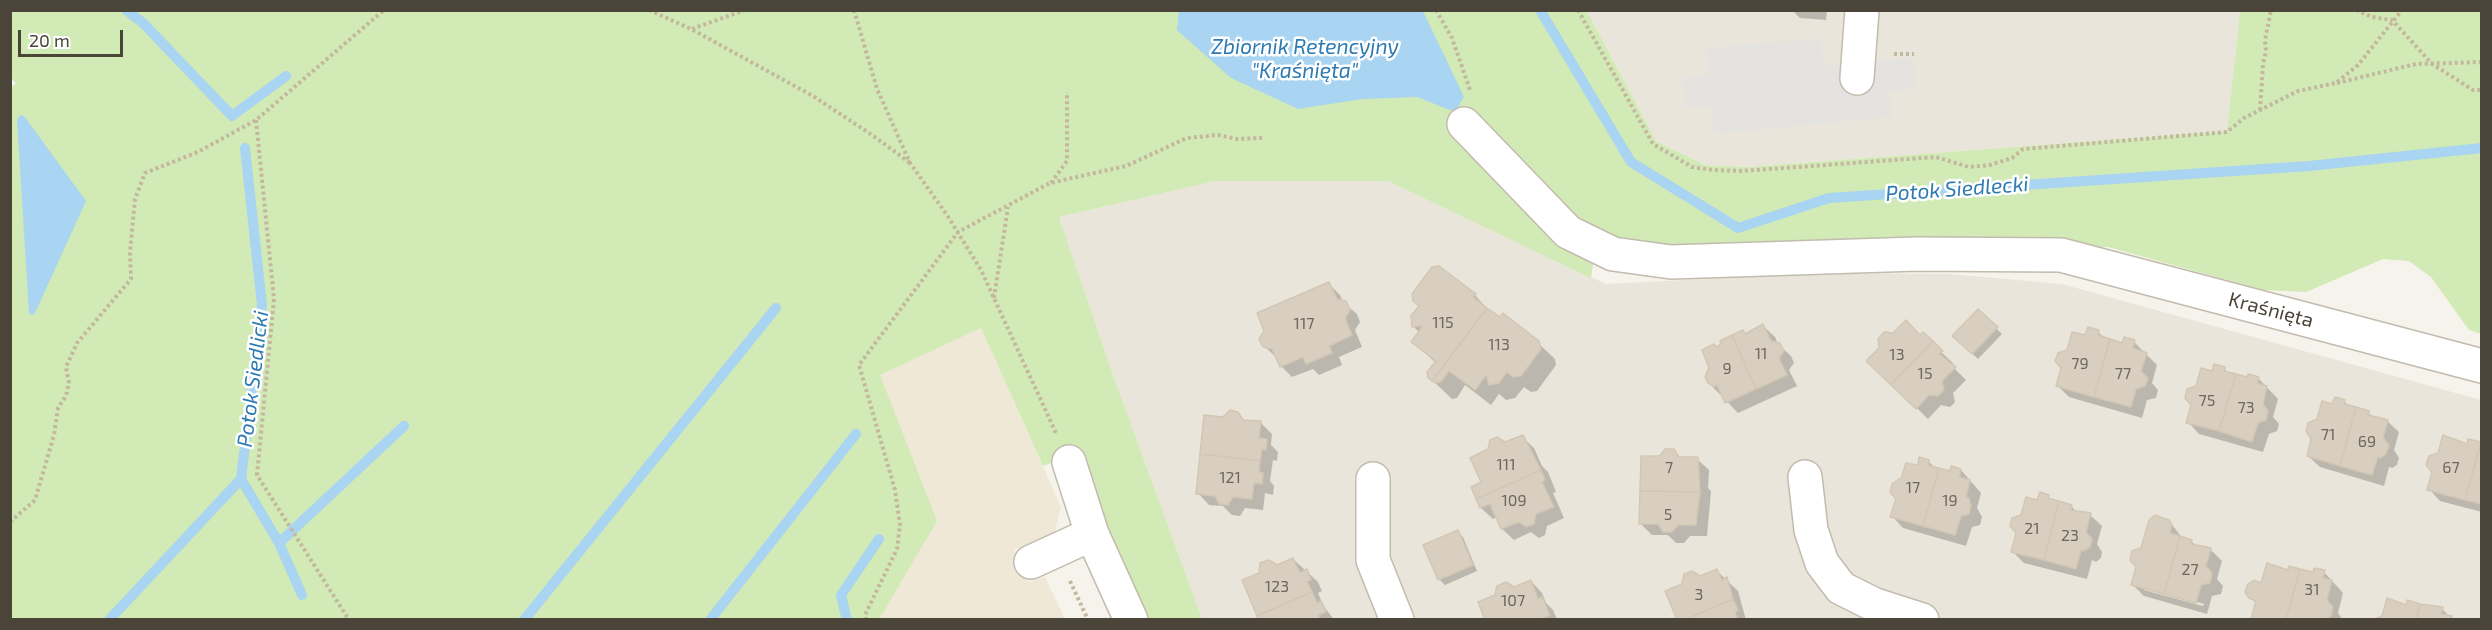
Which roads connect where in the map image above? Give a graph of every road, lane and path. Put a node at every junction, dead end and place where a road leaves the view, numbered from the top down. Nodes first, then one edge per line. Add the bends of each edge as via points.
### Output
1 (384, 10) edge
2 (649, 10) edge
3 (745, 10) edge
4 (854, 10) edge
5 (1436, 10) edge
6 (1578, 10) edge
7 (1862, 10) edge
8 (2271, 10) edge
9 (2356, 10) edge
10 (2402, 10) edge
11 (2392, 20) junction
12 (691, 29) junction
13 (2481, 62) edge
14 (2432, 64) junction
15 (1857, 78) dead end
16 (2336, 83) junction
17 (2481, 90) edge
18 (1067, 92) dead end
19 (2260, 110) junction
20 (256, 120) junction
21 (1464, 124) joint
22 (1262, 138) dead end
23 (910, 163) junction
24 (1050, 183) junction
25 (1008, 207) junction
26 (958, 232) junction
27 (994, 298) junction
28 (2481, 366) edge
29 (1069, 462) joint
30 (1805, 477) dead end
31 (1372, 479) dead end
32 (10, 522) edge
33 (1092, 534) junction
34 (1044, 556) joint
35 (349, 620) edge
36 (866, 620) edge
37 (1088, 620) edge
38 (1131, 620) edge
39 (1397, 620) edge
40 (1922, 620) edge

1 - 20 path
2 - 12 path
3 - 12 path
4 - 23 path via 876,89
5 - 21 path via 1452,38 1474,103
6 - 19 path via 1653,144 1692,167 1742,171 1936,157 1969,167 1990,165 2012,158 2023,149 2227,132
7 - 15 street
8 - 19 path
9 - 11 path
10 - 11 path
11 - 14 path
11 - 16 path via 2358,65
12 - 23 path via 813,96
13 - 14 path
14 - 16 path via 2396,68
14 - 17 path via 2473,90
16 - 19 path via 2298,91
18 - 24 path via 1067,161
20 - 32 path via 198,152 145,173 135,199 131,279 76,343 66,367 66,396 58,408 35,500
20 - 35 path via 274,299 257,475
21 - 28 street, Kraśnięta via 1568,232 1613,254 1671,262 1917,254 2061,255
22 - 24 path via 1187,138 1126,166
23 - 26 path
24 - 25 path
25 - 26 path
25 - 27 path
26 - 27 path
26 - 36 path via 860,365 895,490 900,525 897,549
27 - 29 path
29 - 33 street
30 - 40 street via 1811,530 1822,563 1841,588 1875,605
31 - 39 street via 1373,560
33 - 34 street
33 - 38 street
34 - 37 path

